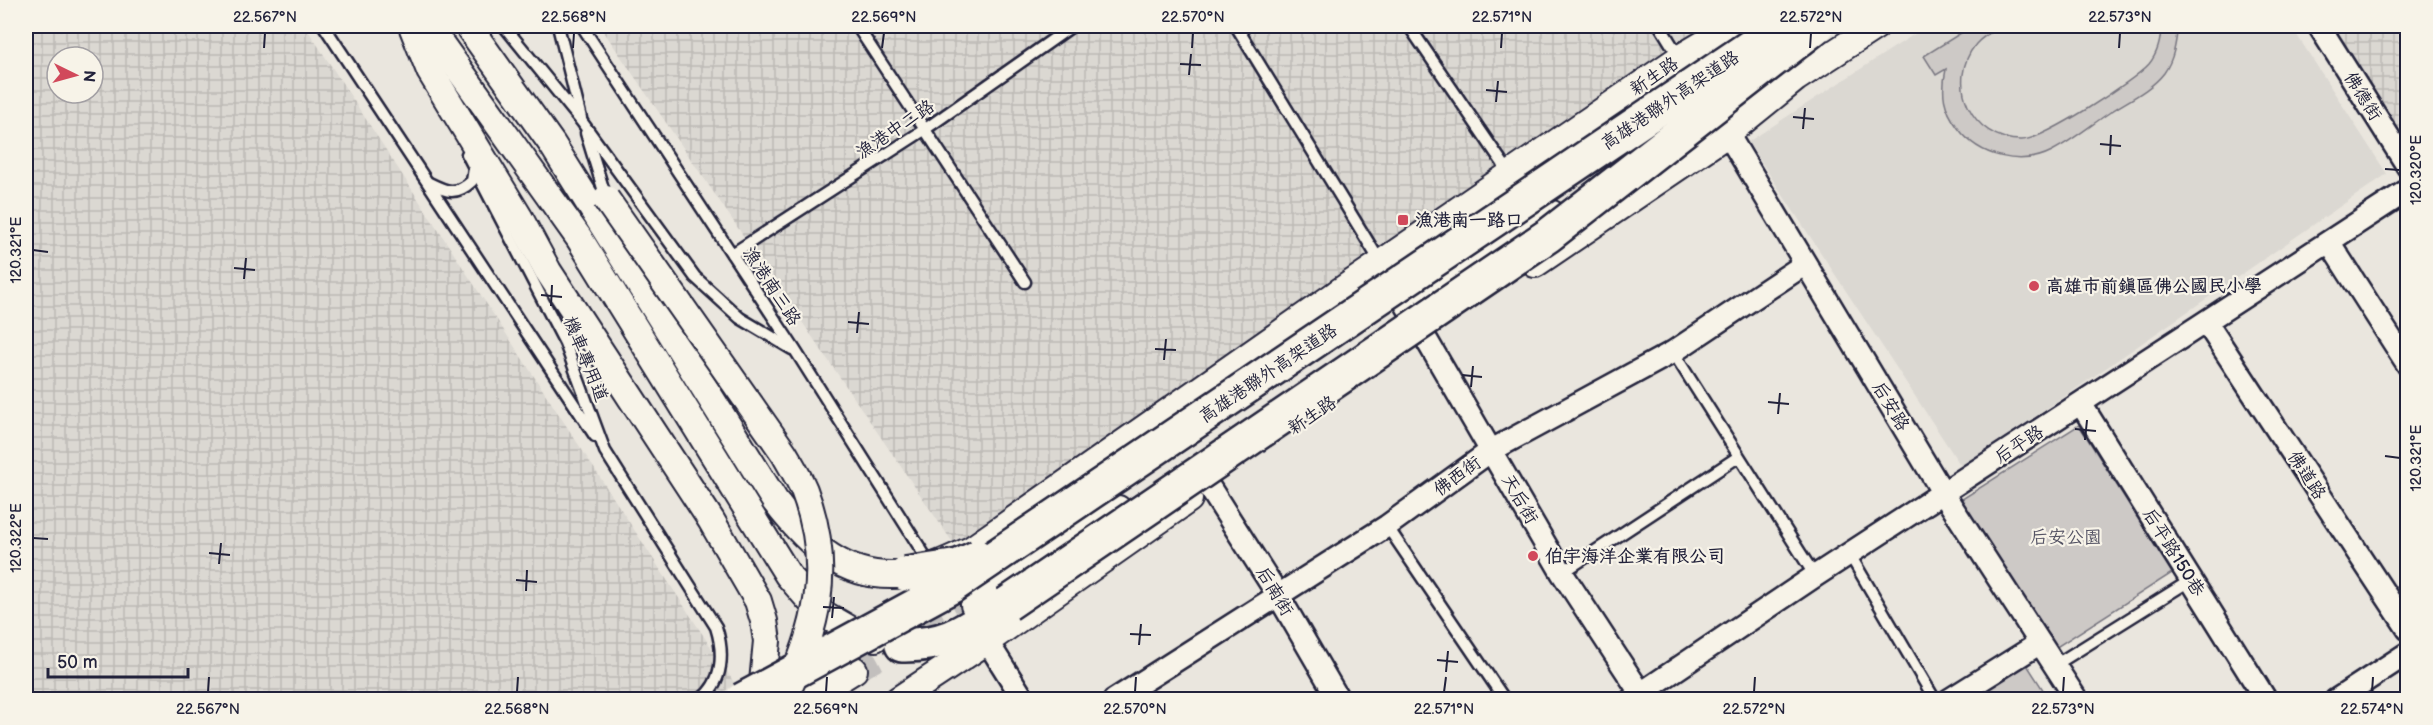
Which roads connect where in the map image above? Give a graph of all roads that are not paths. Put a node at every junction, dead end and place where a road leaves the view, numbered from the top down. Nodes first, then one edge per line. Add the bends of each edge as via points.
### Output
1 (324, 26) edge
2 (402, 26) edge
3 (412, 26) edge
4 (428, 26) edge
5 (468, 26) edge
6 (504, 26) edge
7 (558, 26) edge
8 (582, 26) edge
9 (857, 26) edge
10 (1072, 26) edge
11 (1236, 26) edge
12 (1409, 26) edge
13 (1660, 26) edge
14 (1734, 26) edge
15 (1764, 26) edge
16 (1781, 26) edge
17 (1806, 26) edge
18 (1817, 26) edge
19 (1833, 26) edge
20 (1876, 26) edge
21 (1894, 26) edge
22 (2319, 26) edge
23 (1686, 68) junction
24 (1712, 108) junction
25 (582, 122) junction
26 (924, 130) junction
27 (1728, 133) junction
28 (552, 144) junction
29 (2408, 166) edge
30 (474, 167) junction
31 (427, 182) junction
32 (1516, 184) junction
33 (2408, 190) edge
34 (606, 199) junction
35 (1541, 221) junction
36 (2329, 242) junction
37 (732, 254) junction
38 (1382, 263) junction
39 (1805, 264) junction
40 (1025, 282) dead end
41 (1441, 286) junction
42 (1397, 289) junction
43 (1338, 293) junction
44 (1411, 313) junction
45 (2206, 322) junction
46 (1426, 338) junction
47 (795, 350) junction
48 (1673, 352) junction
49 (2408, 365) edge
50 (2081, 404) junction
51 (1492, 450) junction
52 (605, 451) junction
53 (1738, 457) junction
54 (1208, 485) junction
55 (1943, 493) junction
56 (1388, 526) junction
57 (1850, 555) junction
58 (919, 570) junction
59 (1562, 573) junction
60 (1815, 576) junction
61 (2191, 580) junction
62 (1278, 595) junction
63 (974, 605) tunnel mouth
64 (2408, 628) edge
65 (987, 641) junction
66 (2040, 643) junction
67 (902, 645) junction
68 (2408, 653) edge
69 (2055, 665) junction
70 (854, 670) tunnel mouth
71 (1639, 697) edge
72 (700, 699) edge
73 (742, 699) edge
74 (757, 699) edge
75 (773, 699) edge
76 (783, 699) edge
77 (806, 699) edge
78 (897, 699) edge
79 (1024, 699) edge
80 (1114, 699) edge
81 (1339, 699) edge
82 (1505, 699) edge
83 (1935, 699) edge
84 (1949, 699) edge
85 (2077, 699) edge
86 (2266, 699) edge
87 (2336, 699) edge

1 - 31 lane
2 - 30 lane, 機車專用道
3 - 74 street via 430,71 548,271 711,520 758,601 767,641 764,682
4 - 67 street via 579,238 788,575 820,612 851,630
5 - 28 street
6 - 25 lane
7 - 25 lane
8 - 37 lane, 漁港南三路
9 - 26 lane
10 - 26 lane, 漁港中二路
11 - 38 lane
12 - 32 lane
13 - 23 lane
14 - 23 street, 新生路
15 - 58 highway, bridge via 1689,69 976,559 959,566
16 - 73 highway, 高雄港聯外高架道路, bridge via 952,586
17 - 75 highway, 高雄港聯外高架道路, bridge via 959,596
18 - 67 highway, bridge via 1549,235 1007,604 946,640
19 - 24 street, 新生路
20 - 27 street, 新生路 via 1796,78
21 - 27 street, 新生路
22 - 29 street, 佛德街
23 - 24 lane
23 - 32 street, 新生路
24 - 27 street, 后安路
24 - 35 street, 新生路
25 - 34 lane
25 - 47 lane via 695,277 740,318
26 - 37 lane, 漁港中二路
26 - 40 lane
27 - 39 street, 后安路
27 - 46 street, 新生路
28 - 34 street
28 - 58 street via 775,501 799,532 831,559 855,569 879,574
30 - 31 lane via 472,181 453,192
30 - 52 lane, 機車專用道 via 565,343
31 - 52 lane
32 - 35 lane
32 - 38 street, 新生路
33 - 36 street, 后平路
34 - 76 street, bridge via 784,453 803,489 814,524 818,600 813,629
35 - 41 street, 新生路
36 - 45 street, 后平路
36 - 49 street
37 - 47 lane, 漁港南三路
38 - 42 street, 天后街
38 - 43 street, 新生路
39 - 48 street, 佛西街
39 - 55 street, 后安路
41 - 42 street, 新生路
41 - 44 street, 新生路
42 - 43 street, 新生路
42 - 44 street, 天后街
43 - 58 street, 新生路 via 971,550
44 - 46 street, 天后街
44 - 63 street, 新生路
45 - 50 street, 后平路
45 - 64 street, 佛道路
46 - 51 street, 天后街
46 - 54 street, 新生路
47 - 58 lane, 漁港南三路
48 - 51 street, 佛西街
48 - 53 lane
50 - 55 street, 后平路
50 - 61 street, 后平路150巷
51 - 56 street, 佛西街
51 - 59 street, 天后街
52 - 72 lane, 機車專用道 via 716,627 721,646 720,668 712,686
53 - 59 lane
53 - 60 lane
54 - 62 street, 后南街
54 - 65 street, 新生路
55 - 57 street, 后平路
55 - 66 street, 后安路
56 - 62 street, 佛西街
56 - 82 lane
57 - 60 street, 后平路
57 - 83 lane
59 - 71 street, 天后街
60 - 71 street, 后平路
61 - 69 lane
61 - 86 street, 后平路150巷
62 - 80 street, 佛西街
62 - 81 street, 后南街
65 - 67 street via 959,647
65 - 78 street, 新生路
65 - 79 street
66 - 69 street, 后安路
66 - 84 street
68 - 87 street
69 - 85 street, 后安路
70 - 77 street

